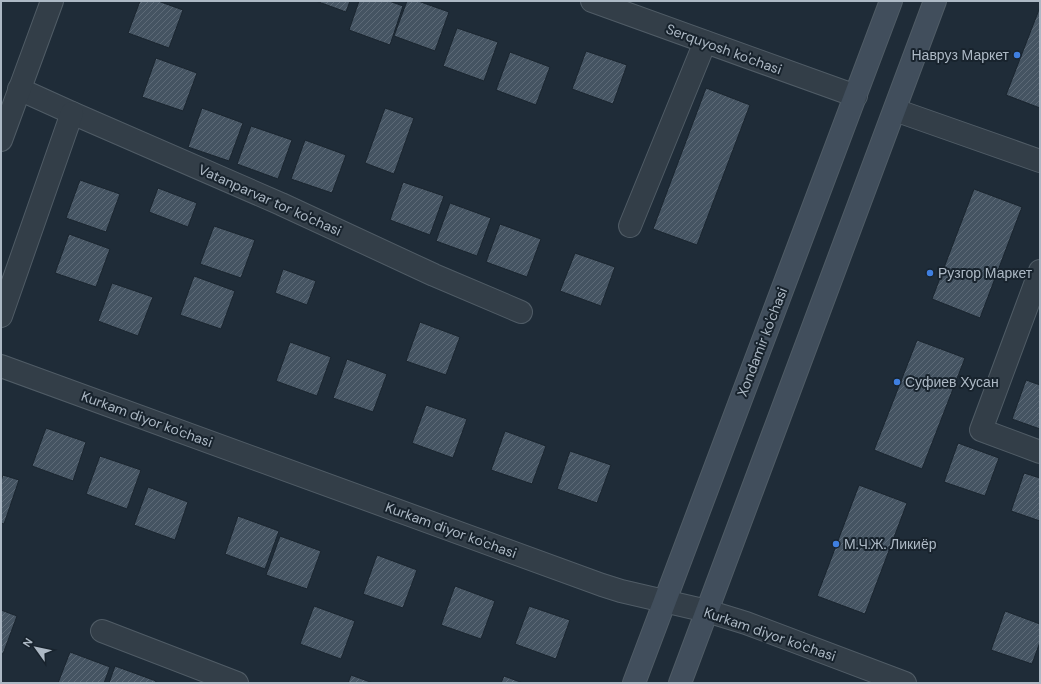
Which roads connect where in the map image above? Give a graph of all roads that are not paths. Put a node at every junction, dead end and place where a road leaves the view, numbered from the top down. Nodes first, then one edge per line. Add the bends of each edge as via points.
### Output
1 (52, 1) edge
2 (592, 1) edge
3 (891, 1) edge
4 (935, 1) edge
5 (705, 42) junction
6 (19, 89) junction
7 (856, 96) junction
8 (895, 110) junction
9 (72, 113) junction
10 (1, 140) edge
11 (1040, 161) edge
12 (630, 226) dead end
13 (1040, 271) edge
14 (521, 312) dead end
15 (1, 316) edge
16 (1, 366) edge
17 (1040, 452) edge
18 (664, 601) junction
19 (708, 612) junction
20 (102, 631) dead end
21 (237, 683) edge
22 (634, 683) edge
23 (680, 683) edge
24 (905, 683) edge

1 - 6 street
2 - 5 street, Serquyosh ko'chasi
3 - 7 main road, Xondamir ko'chasi
4 - 8 main road
5 - 7 street, Serquyosh ko'chasi
5 - 12 street
6 - 9 street, Vatanparvar tor ko'chasi
6 - 10 street
7 - 18 main road, Xondamir ko'chasi
8 - 11 street
8 - 19 main road
9 - 14 street, Vatanparvar tor ko'chasi
9 - 15 street
13 - 17 street via 981,430
16 - 18 street, Kurkam diyor ko'chasi via 621,591
18 - 19 street, Kurkam diyor ko'chasi
18 - 22 main road, Xondamir ko'chasi
19 - 23 main road
19 - 24 street, Kurkam diyor ko'chasi via 746,623
20 - 21 street

